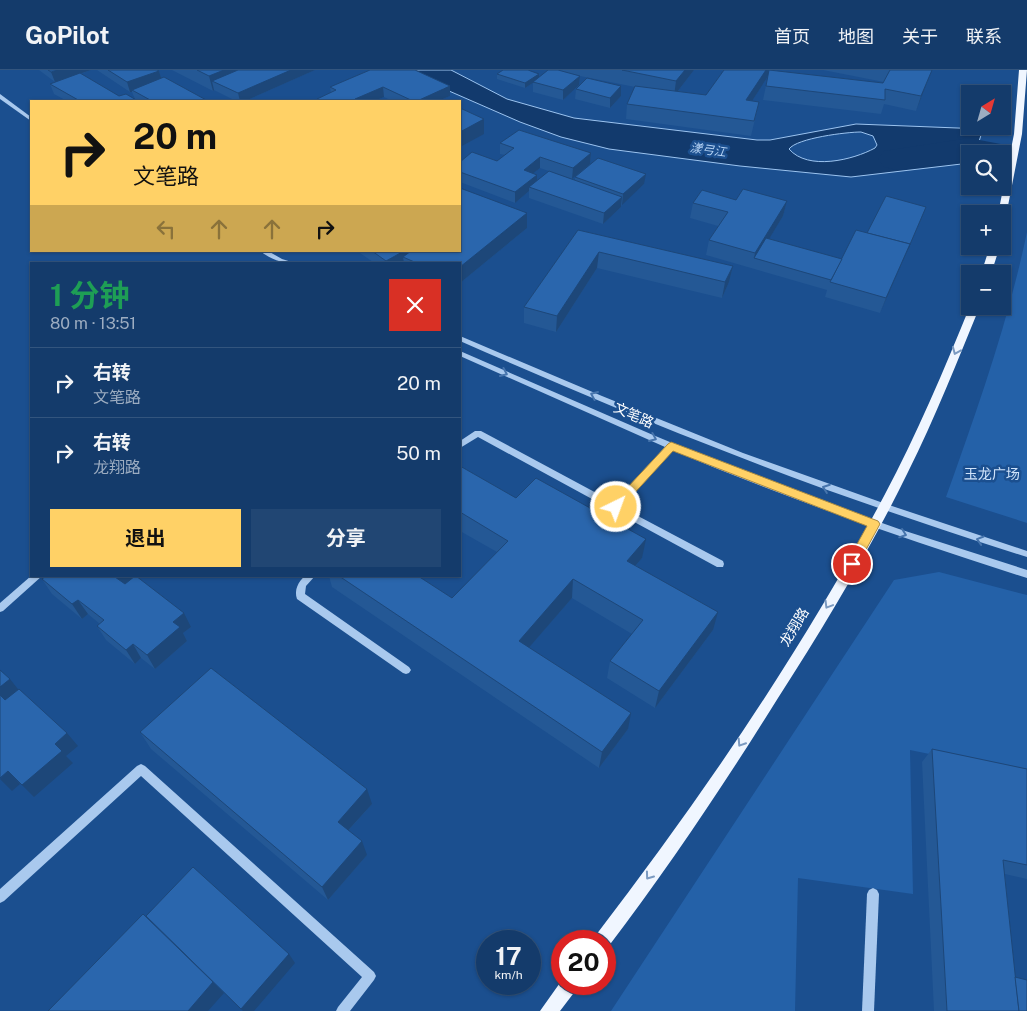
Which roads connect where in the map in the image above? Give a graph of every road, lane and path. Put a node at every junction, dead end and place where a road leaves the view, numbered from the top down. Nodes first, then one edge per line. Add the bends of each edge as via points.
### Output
1 (1023, 70) edge
2 (1025, 90) edge
3 (0, 96) edge
4 (30, 118) edge
5 (1004, 205) edge
6 (265, 252) edge
7 (281, 262) edge
8 (971, 315) edge
9 (461, 338) edge
10 (461, 353) edge
11 (461, 444) edge
12 (671, 446) junction
13 (616, 507) junction
14 (883, 508) junction
15 (874, 524) junction
16 (1027, 554) edge
17 (720, 564) dead end
18 (1027, 574) edge
19 (37, 577) edge
20 (310, 577) edge
21 (0, 608) edge
22 (406, 670) dead end
23 (873, 894) dead end
24 (0, 896) edge
25 (610, 930) edge
26 (561, 995) edge
27 (342, 1011) edge
28 (549, 1011) edge
29 (868, 1011) edge

1 - 2 main road
2 - 5 main road
3 - 4 street
6 - 7 street
8 -> 14 main road, 龙翔路 via 925,424
14 -> 9 street, 文笔路 via 700,440
10 -> 12 street, 文笔路
11 - 13 street via 478,433
12 - 13 street
12 - 15 street, 文笔路
13 - 17 street
14 - 15 main road, 龙翔路
16 -> 14 street, 文笔路
15 -> 18 street, 文笔路
15 -> 25 main road, 龙翔路 via 778,686 706,796
19 - 21 street
20 - 22 street via 302,584 300,596
23 - 29 lane
24 - 27 street via 141,769 370,976
26 - 28 main road

